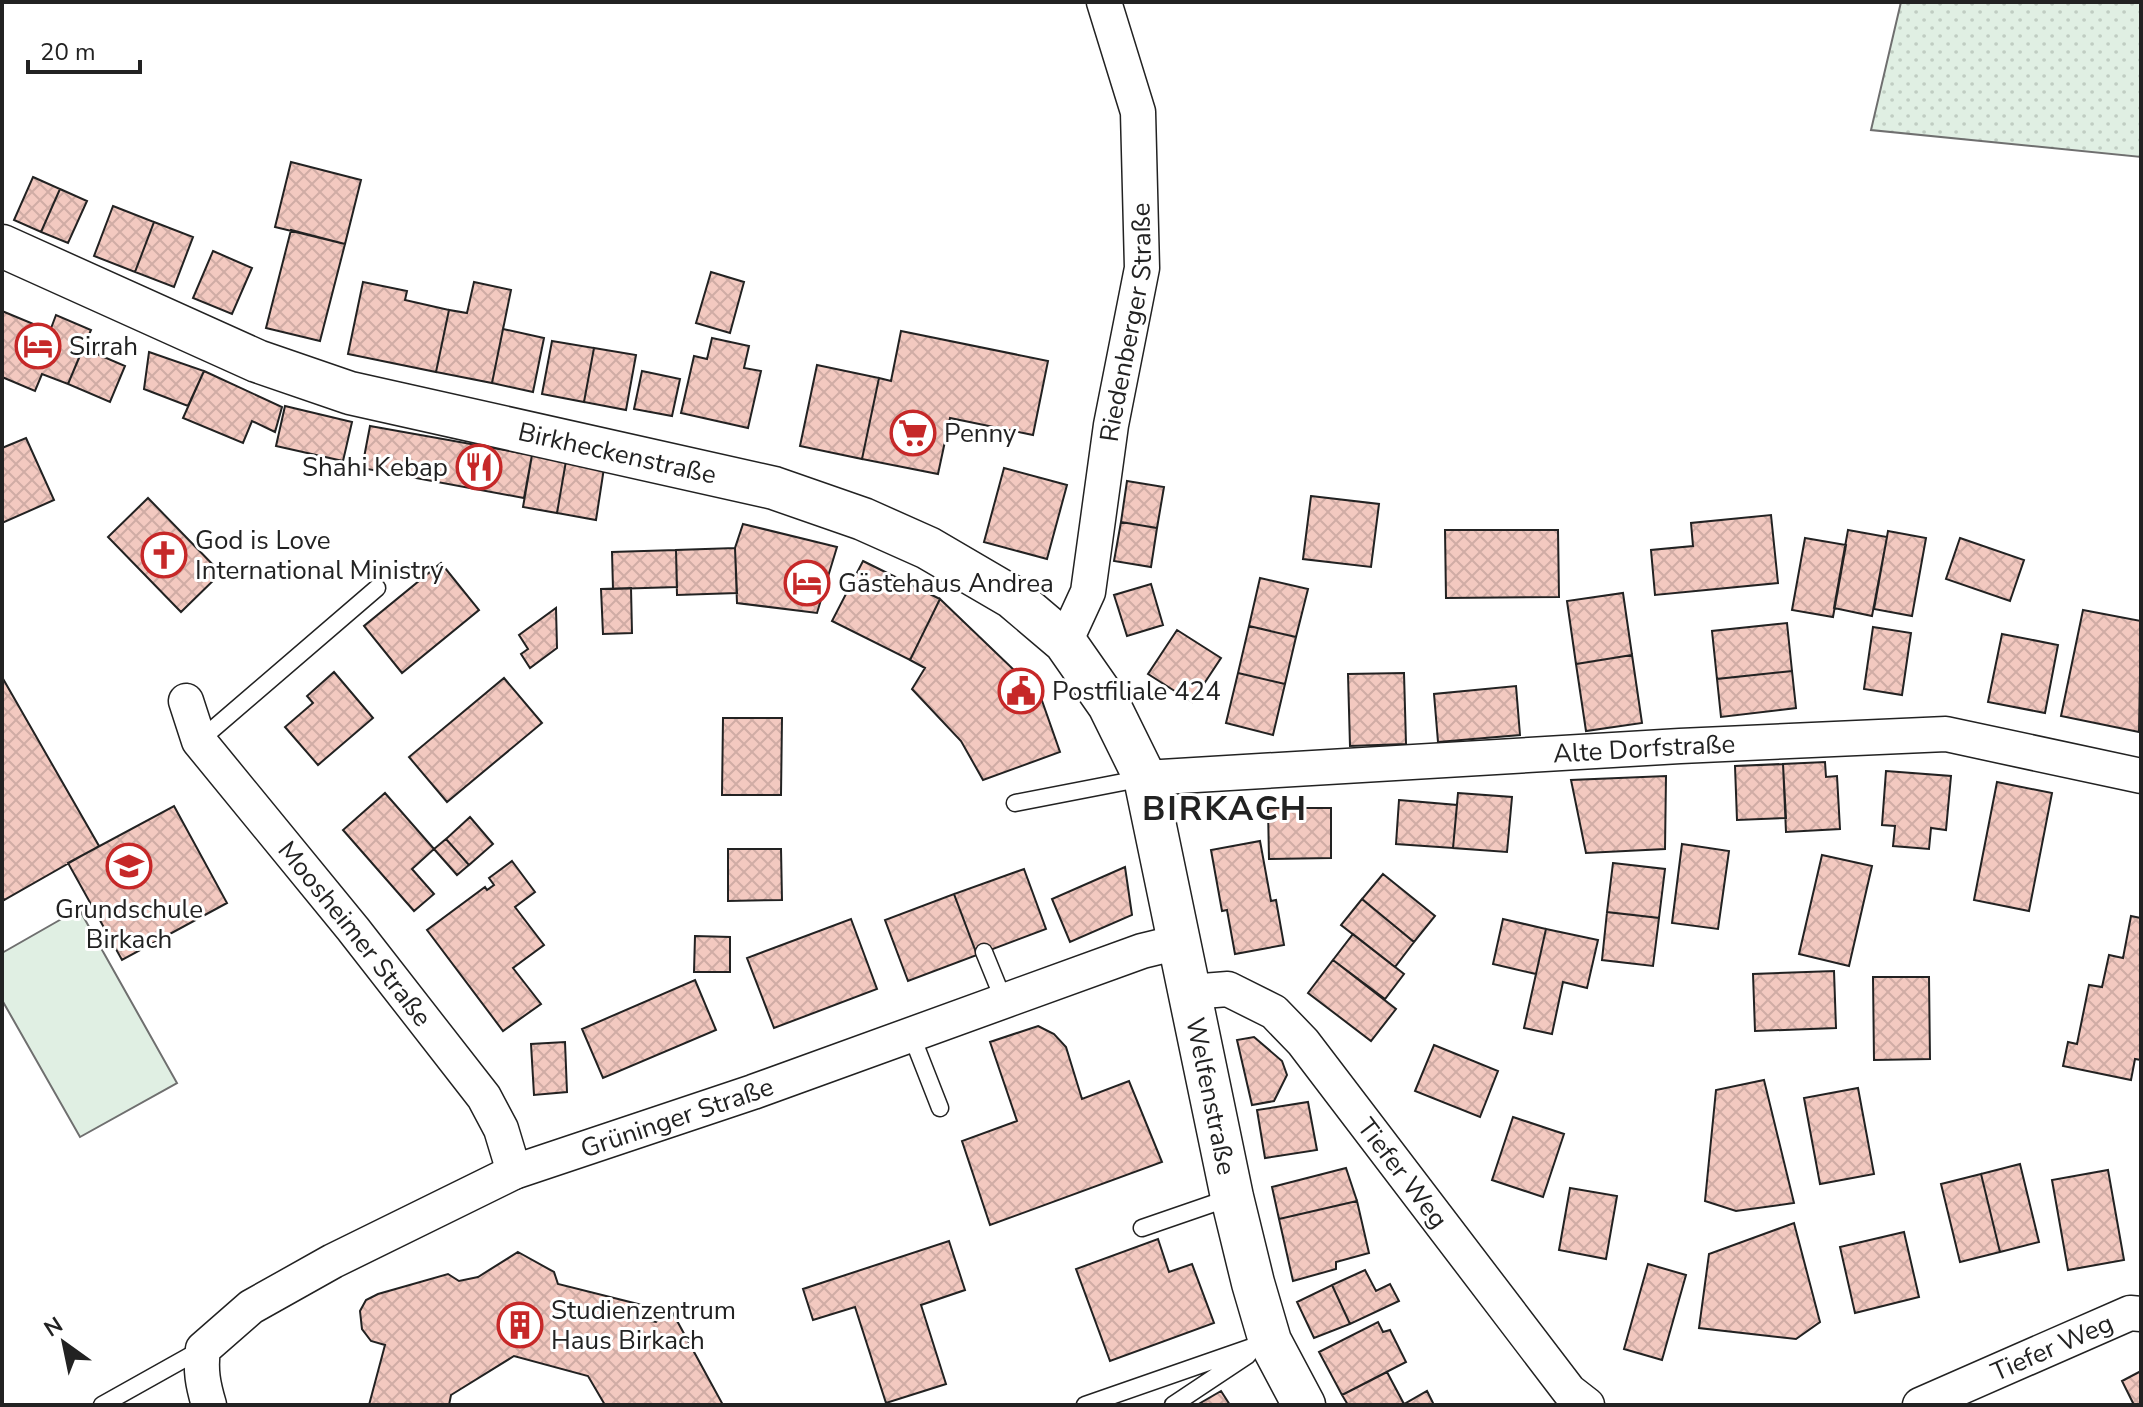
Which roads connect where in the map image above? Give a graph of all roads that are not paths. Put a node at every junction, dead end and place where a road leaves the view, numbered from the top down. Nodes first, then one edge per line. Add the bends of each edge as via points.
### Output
1 (1104, 2) edge
2 (2, 246) edge
3 (377, 588) dead end
4 (1065, 642) junction
5 (186, 701) dead end
6 (199, 741) junction
7 (2141, 776) edge
8 (1145, 778) junction
9 (1015, 803) dead end
10 (1179, 942) junction
11 (984, 952) dead end
12 (1190, 992) junction
13 (1004, 1001) junction
14 (911, 1034) junction
15 (940, 1108) dead end
16 (514, 1172) junction
17 (1232, 1197) junction
18 (1142, 1228) dead end
19 (2141, 1314) edge
20 (1270, 1341) junction
21 (203, 1349) junction
22 (1929, 1403) edge
23 (102, 1405) edge
24 (209, 1405) edge
25 (1085, 1405) edge
26 (1173, 1405) edge
27 (1304, 1405) edge
28 (1587, 1405) edge

1 - 4 street, Riedenberger Straße via 1138,112 1142,268 1111,425 1088,592
2 - 4 street, Birkheckenstraße via 257,361 350,393 774,488 863,519 928,548 1012,597
3 - 6 lane
4 - 8 street, Birkheckenstraße via 1109,705
5 - 6 street, Moosheimer Straße
6 - 16 street, Moosheimer Straße via 484,1097
7 - 8 street, Alte Dorfstraße via 1946,734
8 - 9 lane
8 - 10 street, Welfenstraße
10 - 12 street, Welfenstraße
10 - 13 street, Grüninger Straße
11 - 13 lane
12 - 17 street, Welfenstraße
12 - 28 street, Tiefer Weg via 1228,989 1274,1012 1303,1042 1569,1391
13 - 14 street, Grüninger Straße
14 - 15 lane
14 - 16 street, Grüninger Straße
16 - 21 street, Grüninger Straße via 251,1307
17 - 18 lane
17 - 20 street, Welfenstraße
19 - 22 street, Tiefer Weg via 2130,1313
20 - 25 lane
20 - 26 lane
20 - 27 street, Welfenstraße
21 - 23 lane, Grüninger Straße
21 - 24 street

